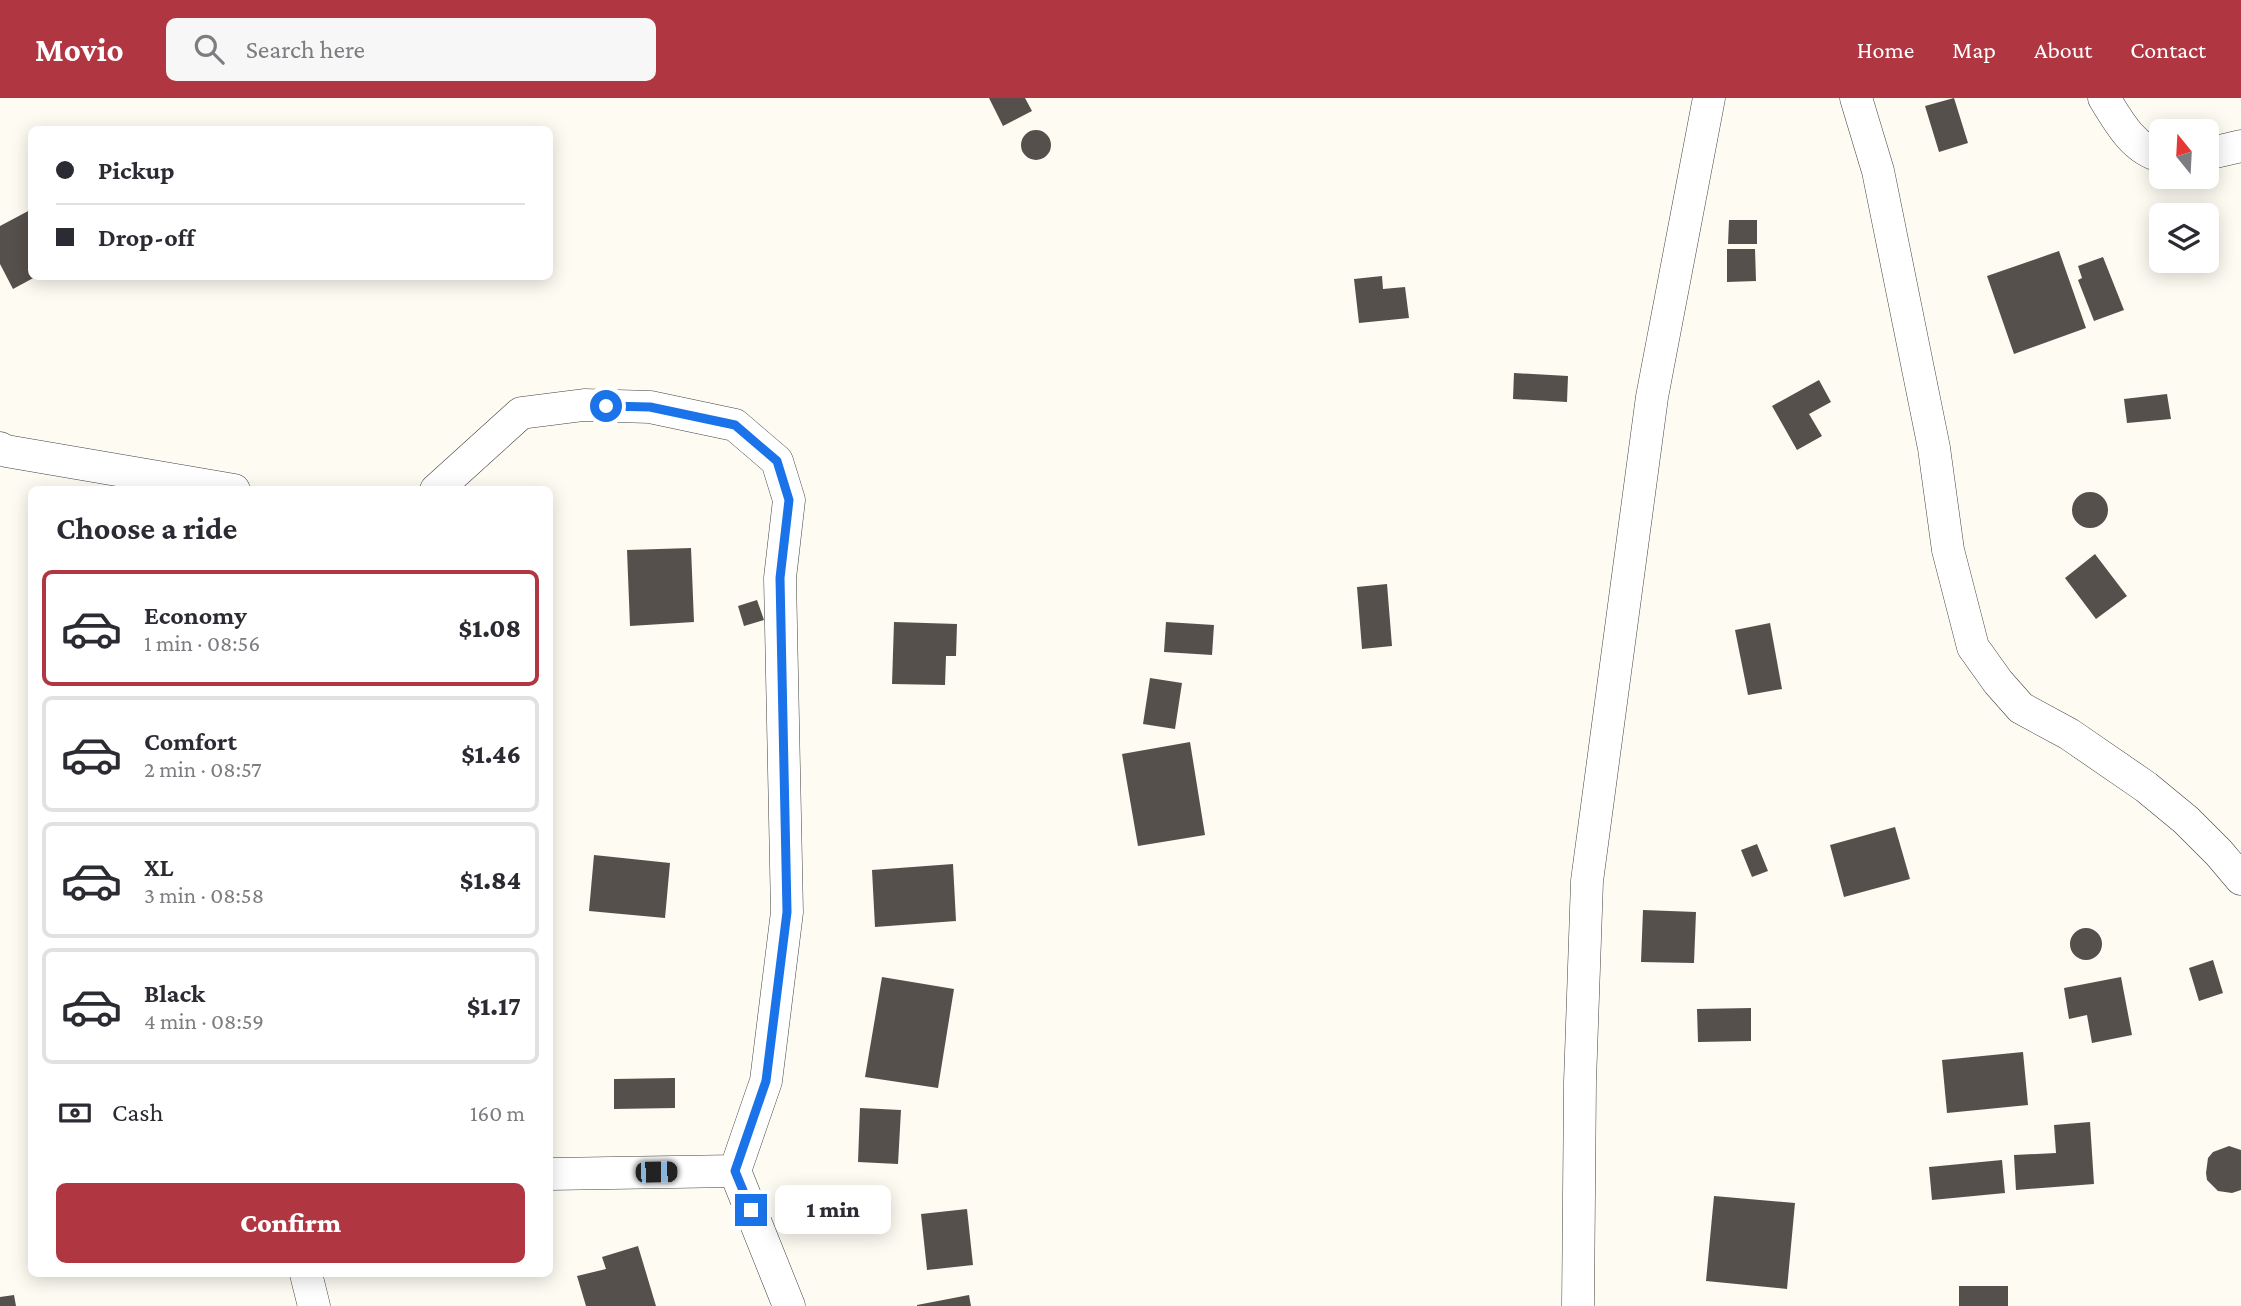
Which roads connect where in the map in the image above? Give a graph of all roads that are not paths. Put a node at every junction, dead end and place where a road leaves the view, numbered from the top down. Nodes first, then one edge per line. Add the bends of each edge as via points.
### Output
1 (1709, 98) edge
2 (1856, 98) edge
3 (2104, 98) edge
4 (2241, 146) edge
5 (2219, 151) edge
6 (2149, 152) edge
7 (0, 448) edge
8 (210, 486) edge
9 (440, 486) edge
10 (2241, 878) edge
11 (735, 1171) junction
12 (553, 1174) edge
13 (307, 1277) edge
14 (314, 1306) edge
15 (789, 1306) edge
16 (1578, 1306) edge

1 - 16 street via 1652,397 1587,881
2 - 10 street via 1878,171 1934,448 1948,550 1973,647 2021,708 2146,787 2194,828
3 - 6 street via 2118,121
4 - 5 street
7 - 8 street
9 - 11 street via 521,413 584,405 650,407 735,425 777,461 789,500 780,578 787,912 766,1081
11 - 12 street
11 - 15 street
13 - 14 street

